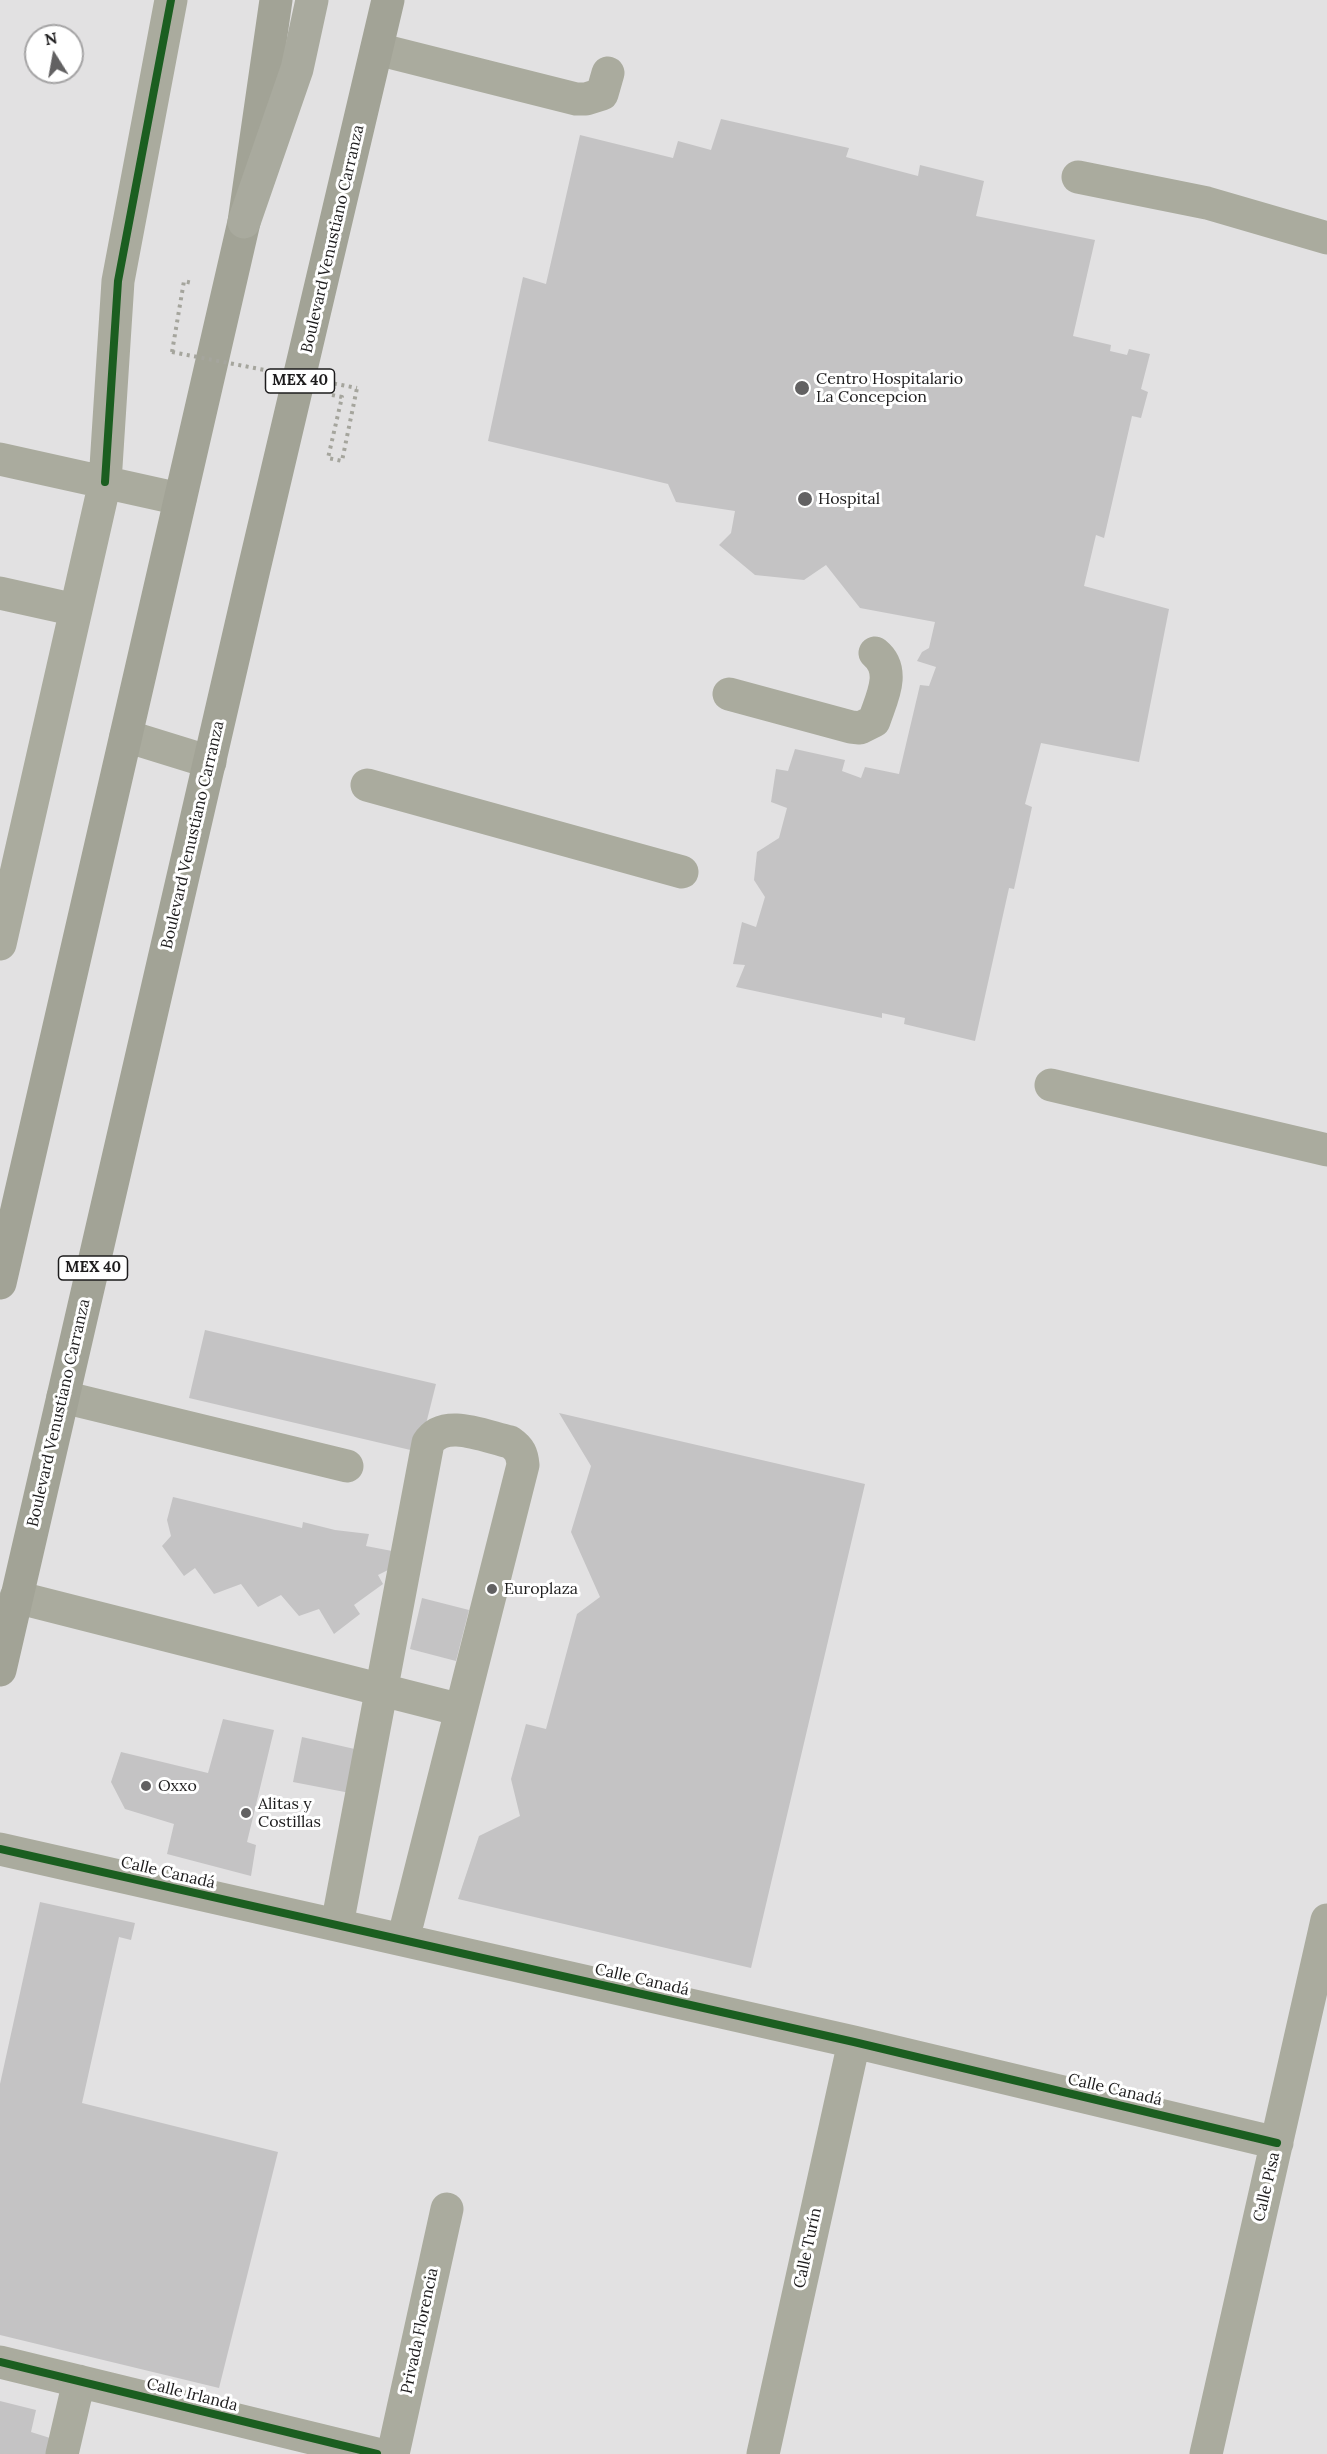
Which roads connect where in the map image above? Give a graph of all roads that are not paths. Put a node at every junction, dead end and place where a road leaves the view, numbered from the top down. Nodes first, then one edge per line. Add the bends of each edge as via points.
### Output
1 (171, 0) edge
2 (276, 0) edge
3 (312, 0) edge
4 (388, 0) edge
5 (377, 49) junction
6 (608, 73) dead end
7 (1078, 177) dead end
8 (244, 222) junction
9 (1327, 238) edge
10 (0, 459) edge
11 (105, 482) junction
12 (180, 499) junction
13 (0, 593) edge
14 (76, 610) junction
15 (875, 653) dead end
16 (729, 694) dead end
17 (126, 736) junction
18 (210, 762) junction
19 (367, 785) dead end
20 (682, 872) dead end
21 (0, 944) edge
22 (1051, 1085) dead end
23 (1327, 1150) edge
24 (0, 1283) edge
25 (63, 1397) junction
26 (347, 1466) dead end
27 (16, 1597) junction
28 (0, 1670) edge
29 (382, 1688) junction
30 (461, 1710) junction
31 (0, 1849) edge
32 (1327, 1920) edge
33 (337, 1925) junction
34 (403, 1940) junction
35 (854, 2042) junction
36 (1277, 2143) junction
37 (447, 2209) dead end
38 (0, 2362) edge
39 (79, 2381) junction
40 (62, 2454) edge
41 (377, 2454) edge
42 (393, 2454) edge
43 (763, 2454) edge
44 (1206, 2454) edge

1 - 11 street via 118,282
2 - 8 main road
3 - 8 highway via 297,69
4 - 5 main road, Boulevard Venustiano Carranza / MEX 40
5 - 6 street via 576,99 602,94
5 - 18 main road, Boulevard Venustiano Carranza / MEX 40
7 - 9 street via 1207,203
8 - 12 main road
10 - 11 street
11 - 12 street
11 - 14 street
12 - 17 main road
13 - 14 street
14 - 21 street
15 - 16 street via 887,667 887,676 874,721 869,725 850,727
17 - 18 street
17 - 24 main road
18 - 25 main road, Boulevard Venustiano Carranza / MEX 40
19 - 20 street
22 - 23 street
25 - 26 street
25 - 27 main road, Boulevard Venustiano Carranza / MEX 40
27 - 28 main road, Boulevard Venustiano Carranza / MEX 40
27 - 29 street
29 - 30 street
29 - 30 street via 428,1443 440,1431 454,1429 510,1442 523,1455 523,1465
29 - 33 street
30 - 34 street
31 - 33 street, Calle Canadá
32 - 36 street, Calle Pisa
33 - 34 street, Calle Canadá
34 - 35 street, Calle Canadá
35 - 36 street, Calle Canadá
35 - 43 street, Calle Turín
36 - 44 street, Calle Pisa
37 - 42 street, Privada Florencia
38 - 39 street, Calle Irlanda
39 - 40 street
39 - 41 street, Calle Irlanda

